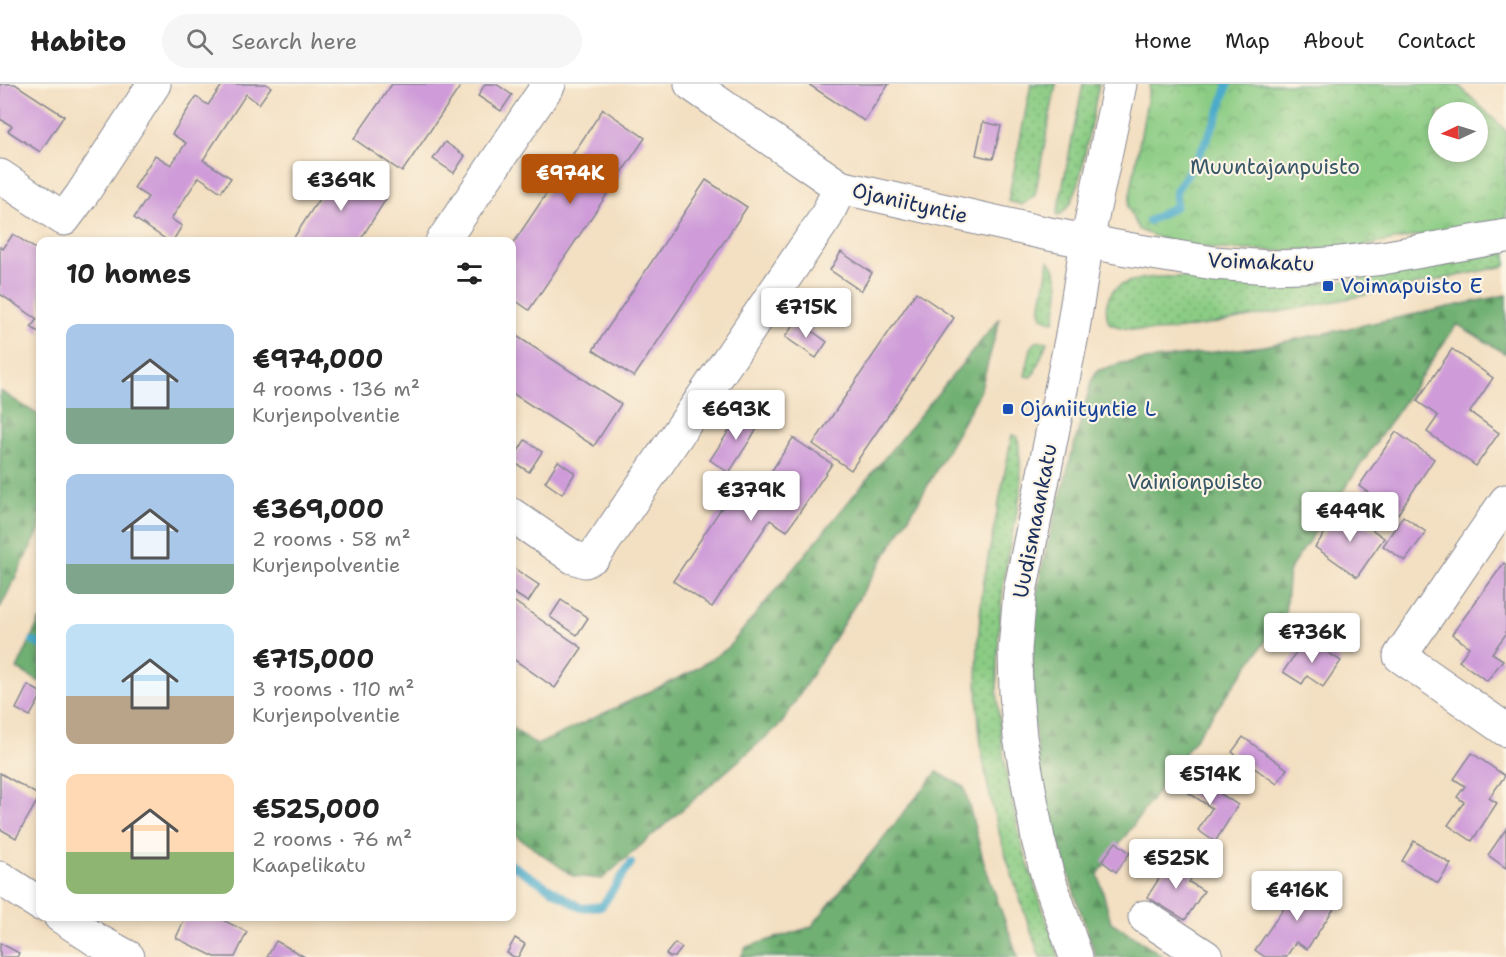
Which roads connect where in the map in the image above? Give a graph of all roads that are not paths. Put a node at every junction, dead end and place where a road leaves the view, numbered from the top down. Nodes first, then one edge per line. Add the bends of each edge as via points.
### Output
1 (154, 84) edge
2 (549, 84) edge
3 (691, 84) edge
4 (1120, 84) edge
5 (0, 176) edge
6 (840, 187) junction
7 (1506, 236) edge
8 (445, 237) edge
9 (1087, 241) junction
10 (1506, 501) edge
11 (516, 519) edge
12 (1506, 730) edge
13 (0, 878) edge
14 (36, 901) edge
15 (1145, 917) dead end
16 (69, 921) edge
17 (100, 938) edge
18 (128, 957) edge
19 (1076, 957) edge
20 (1206, 957) edge

1 - 5 street via 64,219
2 - 8 street
3 - 6 street, Ojaniityntie
4 - 9 street, Uudismaankatu
6 - 9 street, Ojaniityntie
6 - 11 street via 826,217 595,555 585,561 573,557
7 - 9 street, Voimakatu via 1382,258 1291,267 1214,263
9 - 19 street, Uudismaankatu via 1020,592 1015,649 1020,736 1038,839
10 - 12 street via 1400,656
13 - 14 street
15 - 20 street
16 - 17 street
17 - 18 street

